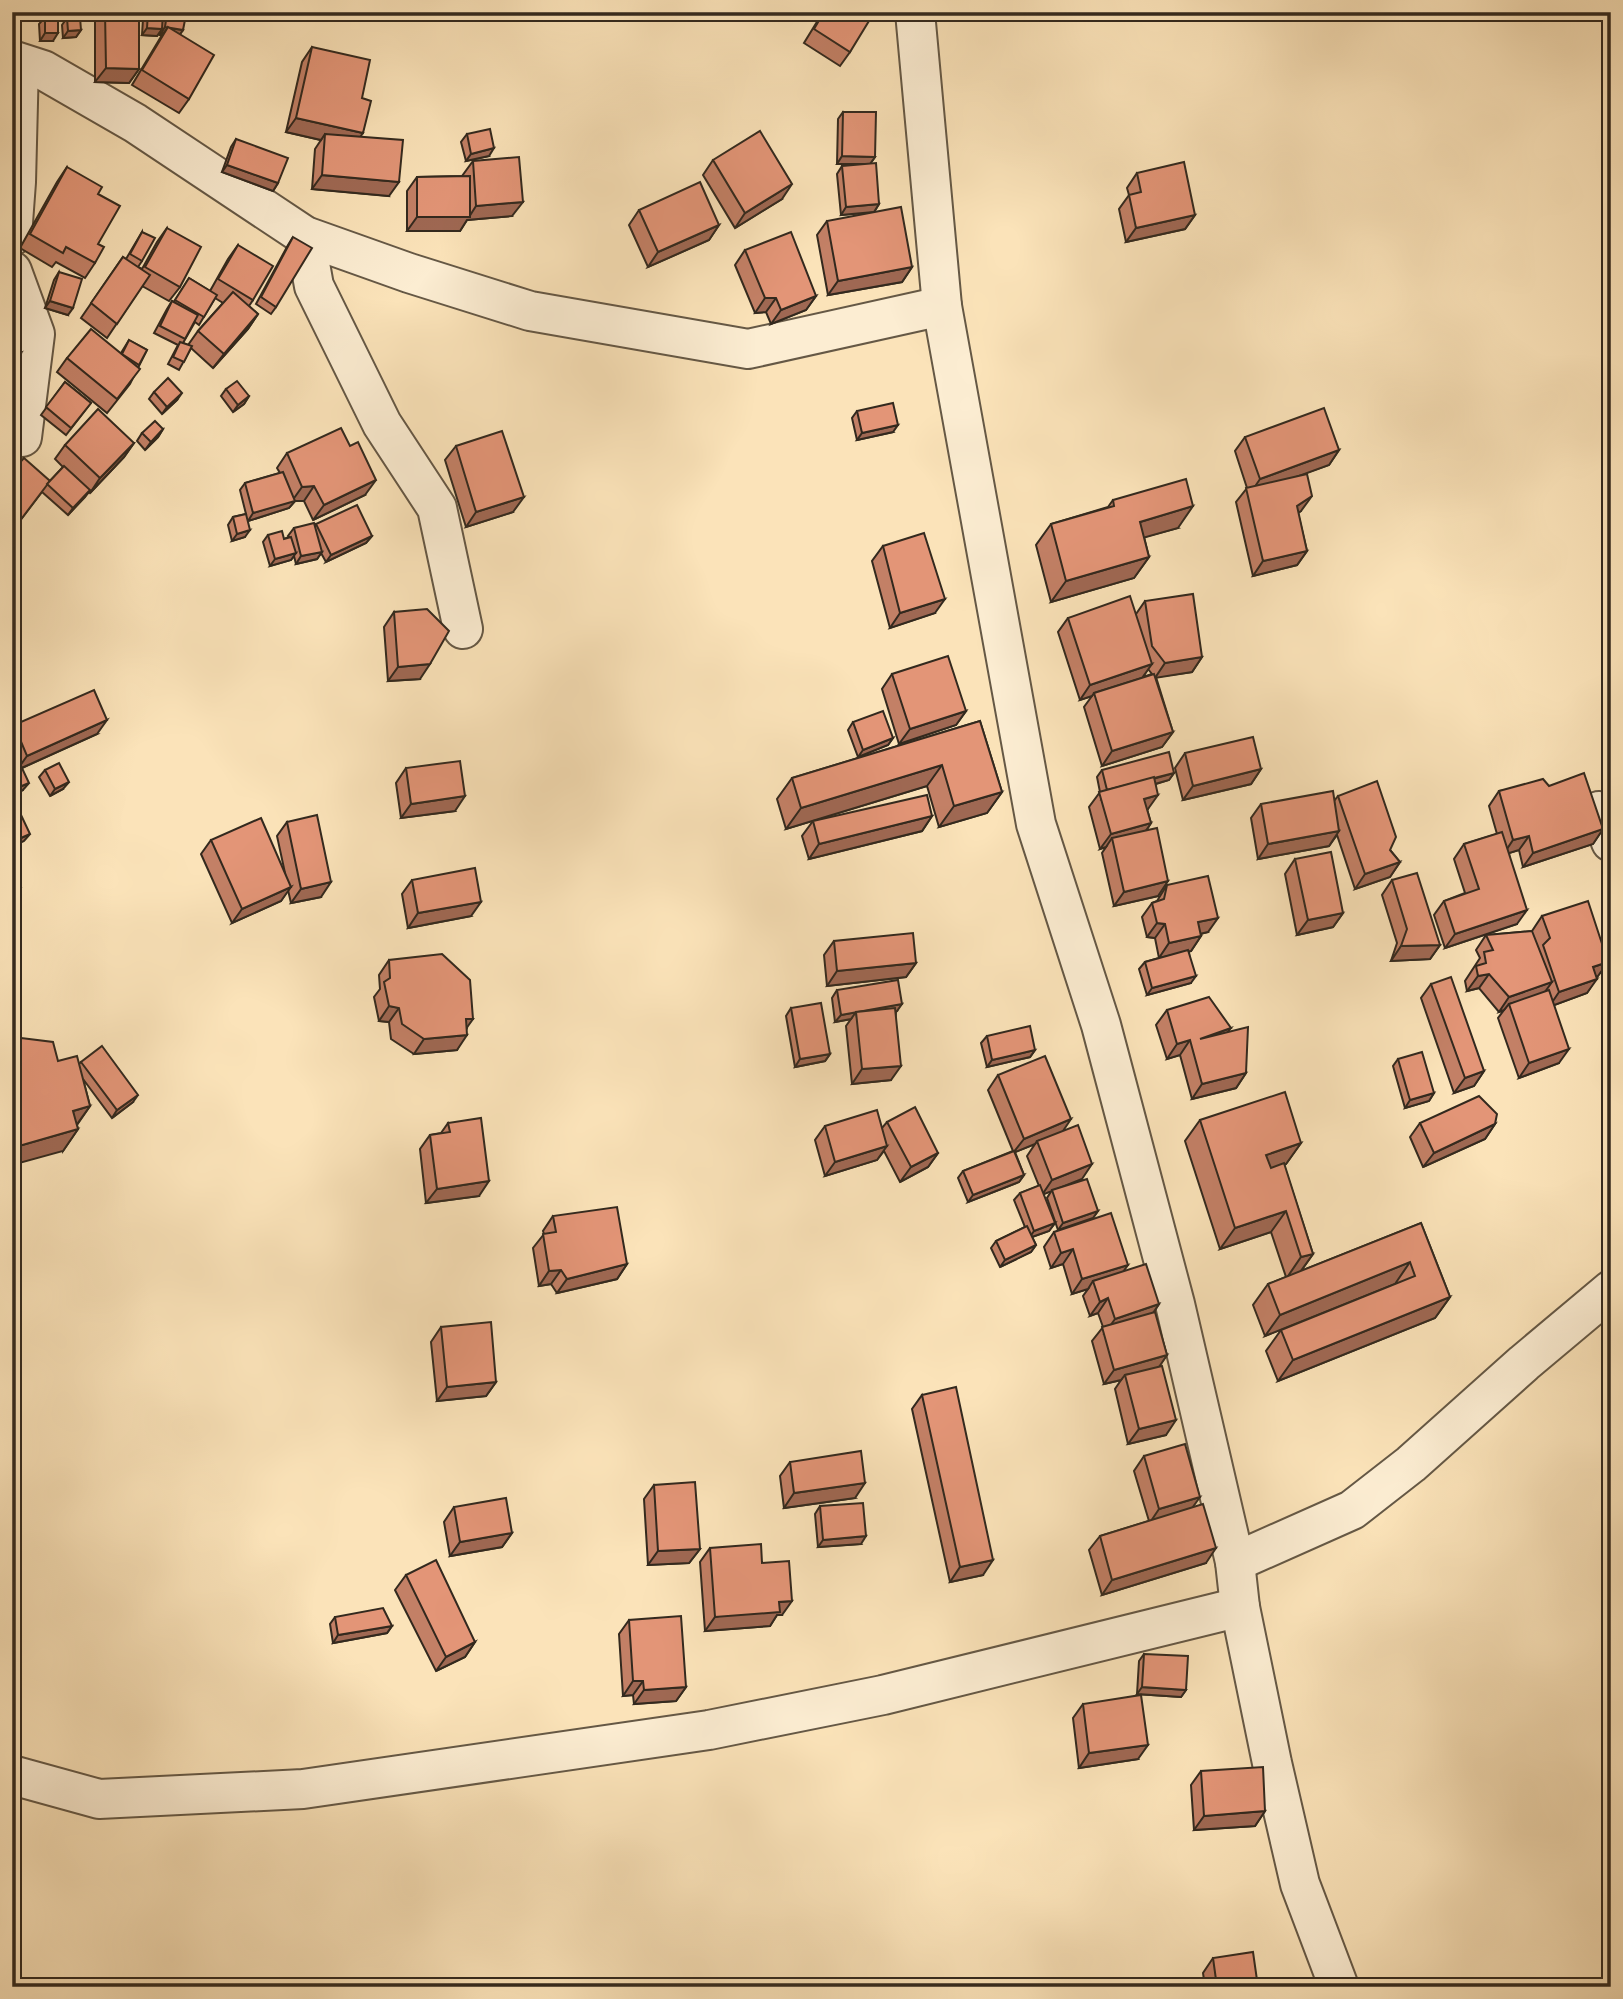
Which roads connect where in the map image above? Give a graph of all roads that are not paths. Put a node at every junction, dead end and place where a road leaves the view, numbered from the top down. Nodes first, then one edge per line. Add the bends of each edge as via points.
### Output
1 (915, 12) edge
2 (15, 62) edge
3 (12, 236) edge
4 (305, 236) junction
5 (12, 271) edge
6 (942, 306) junction
7 (22, 437) dead end
8 (464, 629) dead end
9 (1611, 1290) edge
10 (1235, 1562) junction
11 (1240, 1607) junction
12 (12, 1775) edge
13 (67, 1790) junction
14 (12, 1804) edge
15 (1339, 1987) edge

1 - 6 street
2 - 3 street
2 - 4 street via 43,70 135,123
4 - 6 street via 530,311 748,349
4 - 8 street via 314,286 382,424 437,508
5 - 7 street via 35,334
6 - 10 street via 1036,824 1101,1025 1175,1304
9 - 10 street via 1352,1510
10 - 11 street
11 - 13 street via 883,1695 605,1747 303,1789 99,1799
11 - 15 street via 1300,1884
12 - 13 street
13 - 14 street

